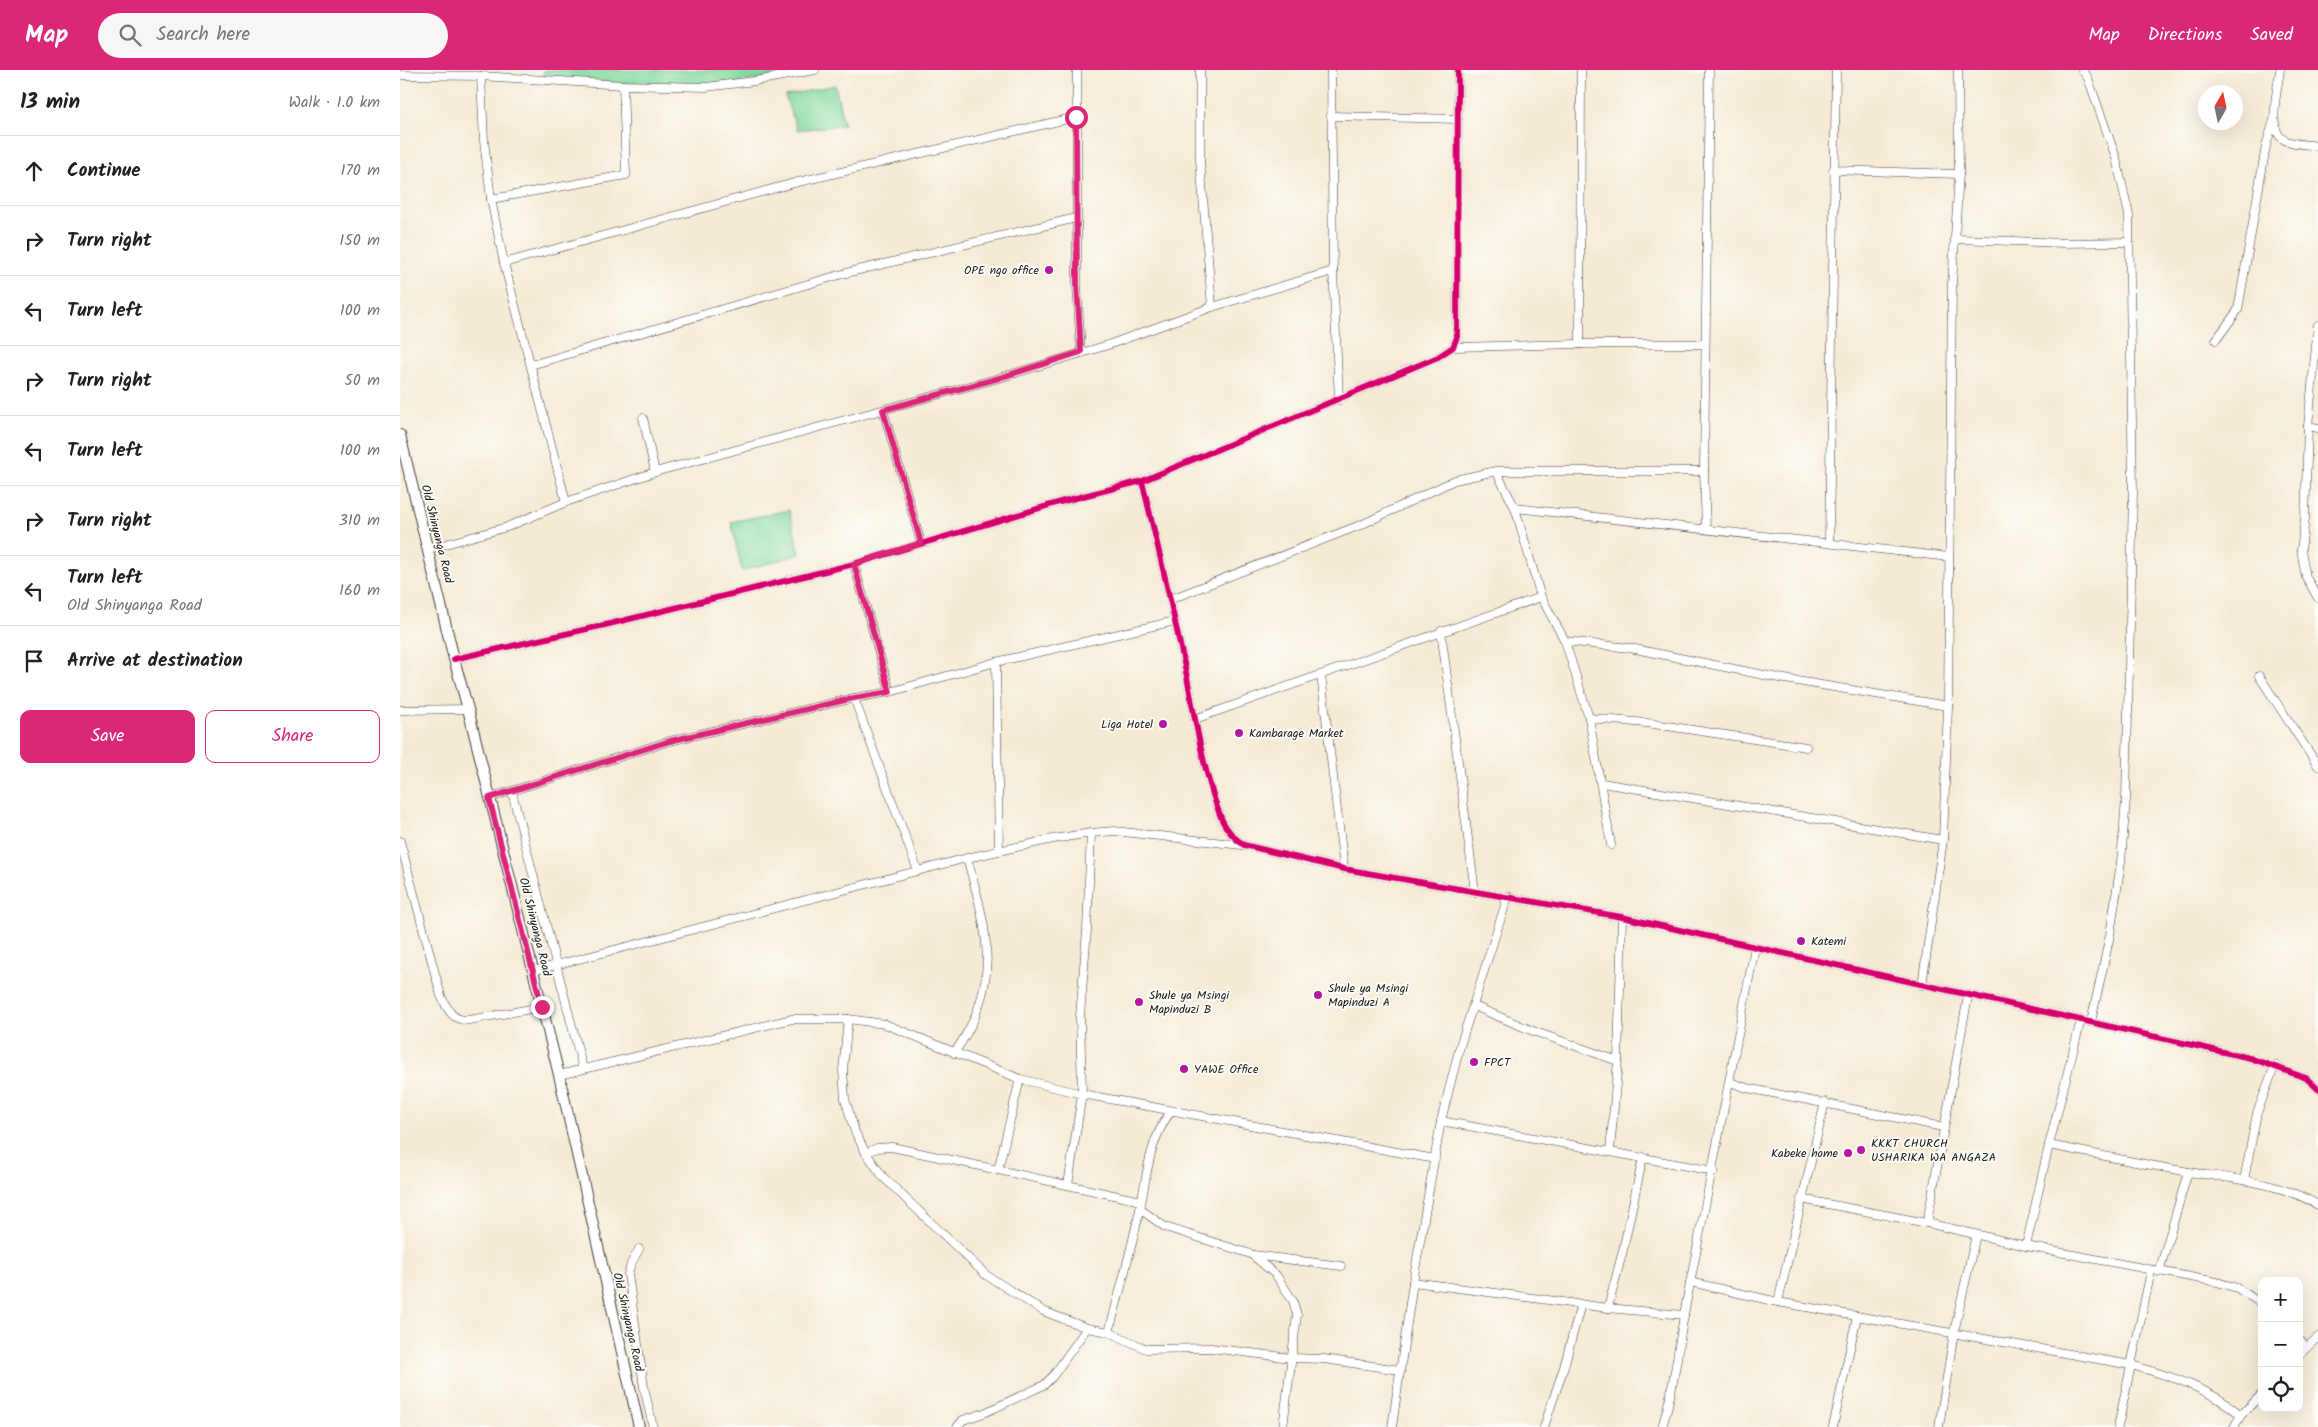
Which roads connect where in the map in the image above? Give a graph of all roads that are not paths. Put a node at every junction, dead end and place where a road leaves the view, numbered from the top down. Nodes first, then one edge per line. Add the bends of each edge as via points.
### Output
1 (536, 70) edge
2 (815, 70) edge
3 (1077, 70) edge
4 (1200, 70) edge
5 (1331, 70) edge
6 (1458, 70) edge
7 (1581, 70) edge
8 (1709, 70) edge
9 (1836, 70) edge
10 (1958, 70) edge
11 (2082, 70) edge
12 (2280, 70) edge
13 (400, 74) edge
14 (481, 76) junction
15 (534, 78) junction
16 (623, 85) junction
17 (1331, 116) junction
18 (1076, 117) junction
19 (1458, 119) junction
20 (2274, 120) junction
21 (2318, 146) edge
22 (1833, 170) junction
23 (1960, 174) junction
24 (491, 199) junction
25 (1076, 218) junction
26 (1956, 239) junction
27 (2128, 242) junction
28 (504, 263) junction
29 (1333, 272) junction
30 (1212, 307) junction
31 (2318, 325) edge
32 (2216, 340) dead end
33 (2317, 341) edge
34 (1580, 344) junction
35 (1705, 344) junction
36 (1453, 347) junction
37 (1081, 352) junction
38 (531, 365) junction
39 (1339, 400) junction
40 (883, 410) junction
41 (643, 418) dead end
42 (2308, 426) junction
43 (2318, 428) edge
44 (400, 435) edge
45 (1496, 471) junction
46 (1704, 471) junction
47 (655, 472) junction
48 (1142, 481) junction
49 (566, 502) junction
50 (1515, 508) junction
51 (1706, 529) junction
52 (1829, 542) junction
53 (921, 543) junction
54 (428, 549) junction
55 (1949, 556) junction
56 (854, 564) junction
57 (1541, 597) junction
58 (2318, 598) edge
59 (1171, 600) junction
60 (1175, 621) junction
61 (1442, 632) junction
62 (1565, 641) junction
63 (454, 659) junction
64 (996, 662) junction
65 (1321, 675) junction
66 (2259, 676) dead end
67 (890, 692) junction
68 (854, 698) junction
69 (1948, 706) junction
70 (468, 709) junction
71 (400, 710) edge
72 (1589, 718) junction
73 (1196, 719) junction
74 (1806, 747) dead end
75 (2318, 766) edge
76 (1602, 783) junction
77 (512, 792) junction
78 (489, 798) junction
79 (1091, 833) junction
80 (1943, 840) junction
81 (400, 841) edge
82 (1244, 845) junction
83 (1611, 845) dead end
84 (999, 850) junction
85 (967, 858) junction
86 (1344, 869) junction
87 (918, 871) junction
88 (1475, 892) junction
89 (1508, 896) junction
90 (1622, 917) junction
91 (1755, 947) junction
92 (557, 964) junction
93 (533, 971) junction
94 (1922, 985) junction
95 (1968, 996) junction
96 (1474, 1006) junction
97 (542, 1007) junction
98 (848, 1018) junction
99 (2081, 1020) junction
100 (2091, 1022) junction
101 (954, 1053) junction
102 (1618, 1061) junction
103 (2275, 1065) junction
104 (583, 1069) junction
105 (559, 1075) junction
106 (1020, 1079) junction
107 (1730, 1082) junction
108 (2318, 1089) edge
109 (1082, 1094) junction
110 (1826, 1102) junction
111 (1171, 1111) junction
112 (1441, 1121) junction
113 (1943, 1126) junction
114 (2049, 1145) junction
115 (1610, 1150) junction
116 (866, 1153) junction
117 (1643, 1157) junction
118 (1435, 1159) junction
119 (998, 1170) junction
120 (1714, 1171) junction
121 (2188, 1172) junction
122 (2244, 1180) junction
123 (1068, 1185) junction
124 (1801, 1199) junction
125 (1141, 1205) junction
126 (2318, 1205) edge
127 (1927, 1223) junction
128 (1976, 1235) junction
129 (2026, 1246) junction
130 (639, 1249) dead end
131 (1251, 1254) junction
132 (1341, 1266) dead end
133 (2155, 1272) junction
134 (1413, 1282) junction
135 (1690, 1282) junction
136 (2258, 1301) edge
137 (1778, 1302) junction
138 (1581, 1304) junction
139 (1608, 1308) junction
140 (1684, 1315) junction
141 (1857, 1316) junction
142 (1087, 1328) junction
143 (1110, 1332) junction
144 (1954, 1332) junction
145 (2318, 1337) edge
146 (2303, 1344) edge
147 (2307, 1347) junction
148 (2303, 1351) edge
149 (1291, 1358) junction
150 (2131, 1365) junction
151 (1400, 1370) junction
152 (2258, 1398) edge
153 (2241, 1414) junction
154 (639, 1427) edge
155 (653, 1427) edge
156 (957, 1427) edge
157 (1283, 1427) edge
158 (1392, 1427) edge
159 (1544, 1427) edge
160 (1662, 1427) edge
161 (1833, 1427) edge
162 (1939, 1427) edge
163 (2118, 1427) edge
164 (2234, 1427) edge

1 - 15 street
2 - 16 street via 732,85
3 - 18 street
4 - 30 street via 1200,160
5 - 17 street
6 - 19 street
7 - 34 street
8 - 35 street
9 - 22 street
10 - 23 street
11 - 27 street via 2088,78 2116,158 2129,215
12 - 20 street
13 - 14 street
14 - 15 street
14 - 24 street
15 - 16 street
16 - 24 street via 626,175
17 - 19 street
17 - 29 street
18 - 25 street
18 - 28 street via 794,183
19 - 36 street via 1457,337
20 - 21 street via 2277,133 2283,139
20 - 32 street via 2266,146 2238,310
22 - 23 street
22 - 52 street
23 - 26 street
24 - 28 street
25 - 37 street
25 - 38 street via 846,273
26 - 27 street
26 - 55 street via 1952,284
27 - 100 street via 2133,493 2126,799 2110,934
28 - 38 street
29 - 30 street
29 - 39 street
30 - 37 street
31 - 33 street
33 - 42 street
34 - 35 street
34 - 36 street
35 - 46 street
36 - 39 street via 1438,357
37 - 40 street
38 - 49 street
39 - 48 street
40 - 47 street
40 - 53 street
41 - 47 street
42 - 43 street
42 - 58 street via 2301,550 2306,576
44 - 54 main road, Old Shinyanga Road
45 - 46 street
45 - 50 street
45 - 59 street via 1454,480 1363,524
46 - 51 street
47 - 49 street
48 - 53 street
48 - 59 street
49 - 54 street via 507,527
50 - 51 street
50 - 57 street
51 - 52 street
52 - 55 street
53 - 56 street
54 - 63 main road, Old Shinyanga Road
55 - 69 street
56 - 63 street via 606,626
56 - 67 street
57 - 61 street
57 - 62 street
59 - 60 street
60 - 64 street
60 - 73 street
61 - 65 street
61 - 88 street
62 - 69 street via 1630,648 1779,678
62 - 72 street
63 - 70 main road, Old Shinyanga Road
64 - 67 street
64 - 84 street
65 - 73 street
65 - 86 street
66 - 75 street
67 - 68 street
68 - 77 street via 670,741
68 - 87 street
69 - 80 street
70 - 71 street
70 - 78 main road, Old Shinyanga Road
72 - 74 street via 1647,723
72 - 76 street
73 - 82 street via 1223,821 1232,837
76 - 80 street
76 - 83 street
77 - 78 street
77 - 92 street
78 - 93 main road, Old Shinyanga Road
79 - 82 street via 1114,832
79 - 84 street
79 - 109 street via 1080,1016
80 - 94 street
81 - 97 street via 441,996 451,1015 469,1020
82 - 86 street
84 - 85 street
85 - 87 street
85 - 101 street via 980,904 988,970 979,1011
86 - 88 street
87 - 92 street
88 - 89 street
89 - 90 street
89 - 96 street
90 - 91 street
90 - 102 street
91 - 94 street
91 - 107 street
92 - 93 street
92 - 104 street
93 - 97 main road, Old Shinyanga Road
94 - 95 street
95 - 99 street
95 - 113 street
96 - 102 street
96 - 112 street
97 - 105 main road, Old Shinyanga Road
98 - 101 street via 884,1024
98 - 104 street via 792,1019
98 - 116 street via 843,1070 845,1099 855,1132
99 - 100 street
99 - 114 street
100 - 103 street
101 - 106 street
102 - 115 street
103 - 108 street via 2306,1078
103 - 122 street via 2258,1112
104 - 105 street
105 - 154 main road, Old Shinyanga Road
106 - 109 street
106 - 119 street
107 - 110 street
107 - 120 street
109 - 111 street
109 - 123 street
110 - 113 street
110 - 124 street
111 - 118 street
111 - 125 street via 1154,1139
112 - 115 street
112 - 118 street
113 - 127 street
114 - 121 street
114 - 129 street
115 - 117 street
116 - 119 street via 892,1147
116 - 142 street via 883,1177 986,1275 1043,1311
117 - 120 street
117 - 139 street
118 - 134 street
119 - 123 street
120 - 135 street
121 - 122 street
121 - 133 street
122 - 126 street via 2299,1194
123 - 125 street
124 - 127 street
124 - 137 street
125 - 131 street via 1165,1228
125 - 143 street
127 - 128 street
128 - 129 street
128 - 144 street
129 - 133 street
130 - 155 street via 628,1274
131 - 132 street
131 - 149 street via 1276,1275 1293,1301 1297,1315
133 - 136 street via 2217,1282 2237,1288
133 - 150 street
134 - 138 street
134 - 151 street
135 - 137 street
135 - 140 street
137 - 141 street
138 - 139 street
138 - 159 street
139 - 140 street
140 - 160 street
141 - 144 street
141 - 161 street
142 - 143 street
142 - 156 street via 1044,1385 963,1420
143 - 149 street via 1146,1350 1211,1348
144 - 150 street
144 - 162 street
145 - 147 street
146 - 147 street
147 - 148 street
149 - 151 street via 1324,1359
149 - 157 street
150 - 153 street via 2176,1378 2205,1391
150 - 163 street
151 - 158 street
152 - 153 street
153 - 164 street

